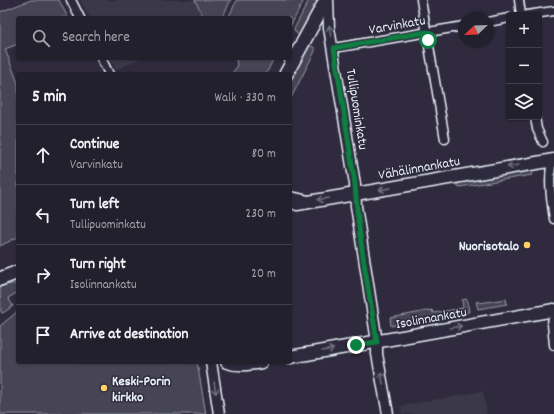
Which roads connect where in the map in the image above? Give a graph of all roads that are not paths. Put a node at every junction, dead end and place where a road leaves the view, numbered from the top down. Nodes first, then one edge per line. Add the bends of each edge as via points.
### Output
1 (71, 0) edge
2 (327, 0) edge
3 (421, 0) edge
4 (519, 0) edge
5 (554, 10) edge
6 (521, 12) edge
7 (542, 12) edge
8 (79, 16) edge
9 (506, 19) edge
10 (494, 21) edge
11 (458, 27) edge
12 (427, 32) junction
13 (334, 48) junction
14 (102, 60) edge
15 (108, 72) edge
16 (287, 72) edge
17 (536, 120) edge
18 (445, 139) dead end
19 (543, 142) dead end
20 (553, 160) edge
21 (356, 194) junction
22 (292, 200) edge
23 (306, 202) junction
24 (292, 205) edge
25 (292, 209) edge
26 (554, 219) edge
27 (16, 273) edge
28 (0, 279) edge
29 (554, 309) edge
30 (377, 342) junction
31 (554, 345) edge
32 (292, 357) edge
33 (211, 364) edge
34 (219, 414) edge
35 (388, 414) edge

1 - 8 street
13 -> 2 street, Tullipuominkatu via 329,28
2 - 16 main road
3 - 12 street
4 - 6 street
5 - 7 street
9 - 10 street
11 - 12 street, Varvinkatu
12 - 13 street, Varvinkatu
12 - 18 street
13 - 21 street, Tullipuominkatu
14 - 15 street
17 - 19 street
20 -> 21 main road, Vähälinnankatu
20 - 26 street via 550,186
21 -> 23 main road, Vähälinnankatu
21 - 30 street, Tullipuominkatu
22 - 23 main road
23 - 24 main road, Vähälinnankatu
23 - 25 main road
27 - 28 main road
30 -> 29 main road, Isolinnankatu
29 - 31 street
32 -> 30 main road, Isolinnankatu
35 -> 30 street, Tullipuominkatu
33 -> 34 street

